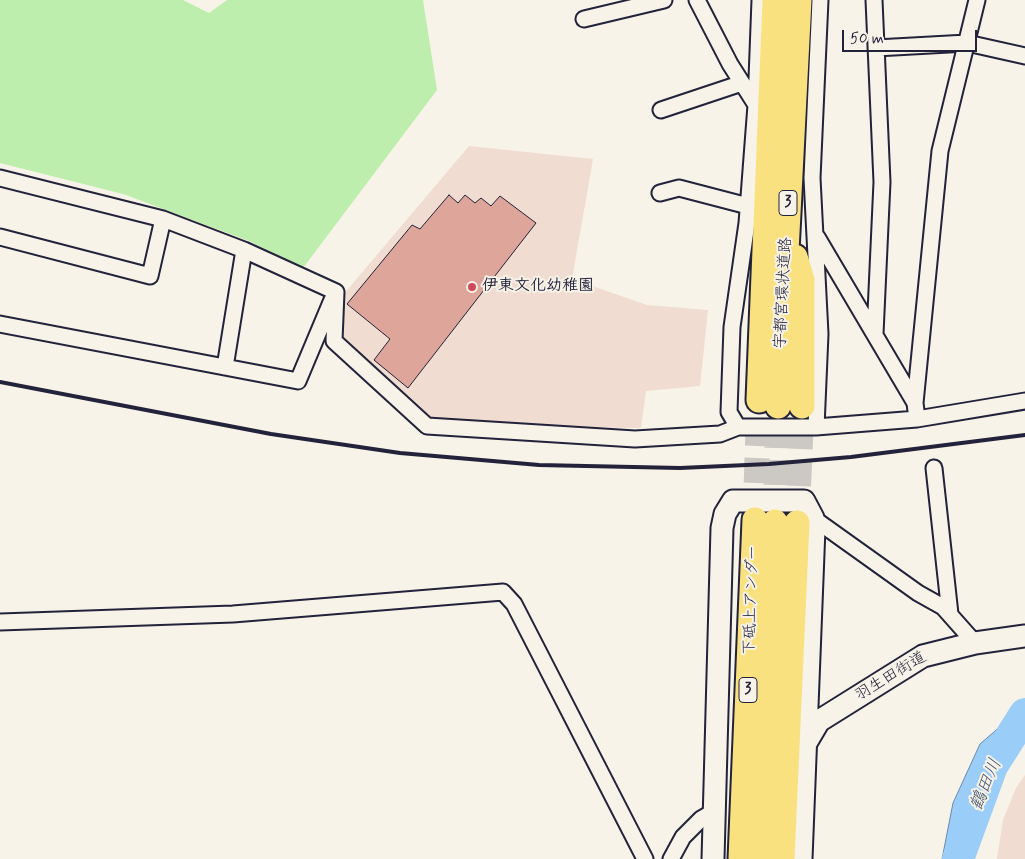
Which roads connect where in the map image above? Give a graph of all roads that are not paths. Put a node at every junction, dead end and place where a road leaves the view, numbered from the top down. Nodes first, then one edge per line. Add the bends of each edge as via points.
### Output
1 (664, 0) edge
2 (697, 0) edge
3 (760, 0) edge
4 (775, 0) edge
5 (799, 0) edge
6 (820, 0) edge
7 (874, 0) edge
8 (978, 0) edge
9 (584, 19) dead end
10 (967, 43) junction
11 (876, 48) junction
12 (1025, 56) edge
13 (742, 83) junction
14 (756, 105) junction
15 (661, 110) dead end
16 (0, 178) edge
17 (660, 193) dead end
18 (748, 206) junction
19 (163, 219) junction
20 (776, 226) junction
21 (815, 234) junction
22 (0, 236) edge
23 (244, 250) junction
24 (336, 292) junction
25 (0, 324) edge
26 (875, 334) junction
27 (225, 367) junction
28 (1025, 402) edge
29 (915, 403) junction
30 (764, 409) junction
31 (917, 419) junction
32 (816, 427) junction
33 (934, 468) dead end
34 (776, 521) junction
35 (950, 614) junction
36 (0, 622) edge
37 (1025, 636) edge
38 (975, 643) junction
39 (805, 746) junction
40 (713, 812) junction
41 (644, 859) edge
42 (671, 859) edge
43 (713, 859) edge
44 (726, 859) edge
45 (741, 859) edge
46 (763, 859) edge
47 (782, 859) edge
48 (801, 859) edge

1 - 9 street
2 - 13 street
3 - 14 street
4 - 20 main road, 宇都宮環状道路 / 3
5 - 20 main road, 宇都宮環状道路 / 3
6 - 21 street via 812,178
7 - 11 street
8 - 10 street
10 - 11 street
10 - 12 street
10 - 29 street via 940,150
11 - 26 street via 882,182
13 - 14 street
13 - 15 street
14 - 18 street
16 - 19 street
17 - 18 street via 679,188
18 - 30 street via 732,327 729,412
19 - 22 street via 150,276
19 - 23 street
20 - 30 main road, 宇都宮環状道路 / 3
20 - 30 main road, 3 via 802,280
21 - 26 street
21 - 32 street via 820,334
23 - 24 street
23 - 27 street
24 - 27 street via 298,381
24 - 30 street via 334,341 427,426 635,439 720,434
25 - 27 street
26 - 29 street
28 - 31 street
29 - 31 street
30 - 32 street
31 - 32 street
33 - 35 street
34 - 35 street
34 - 39 main road
34 - 40 main road via 804,501 733,501 725,514
34 - 44 main road, 3
34 - 45 main road, 下砥上アンダー / 3
34 - 46 main road, 下砥上アンダー / 3
34 - 47 main road
35 - 38 street
36 - 41 street via 233,614 503,592 514,604
37 - 38 main road, 羽生田街道
38 - 39 main road, 羽生田街道 via 923,656 819,721
39 - 48 main road
40 - 42 street via 683,837
40 - 43 main road

